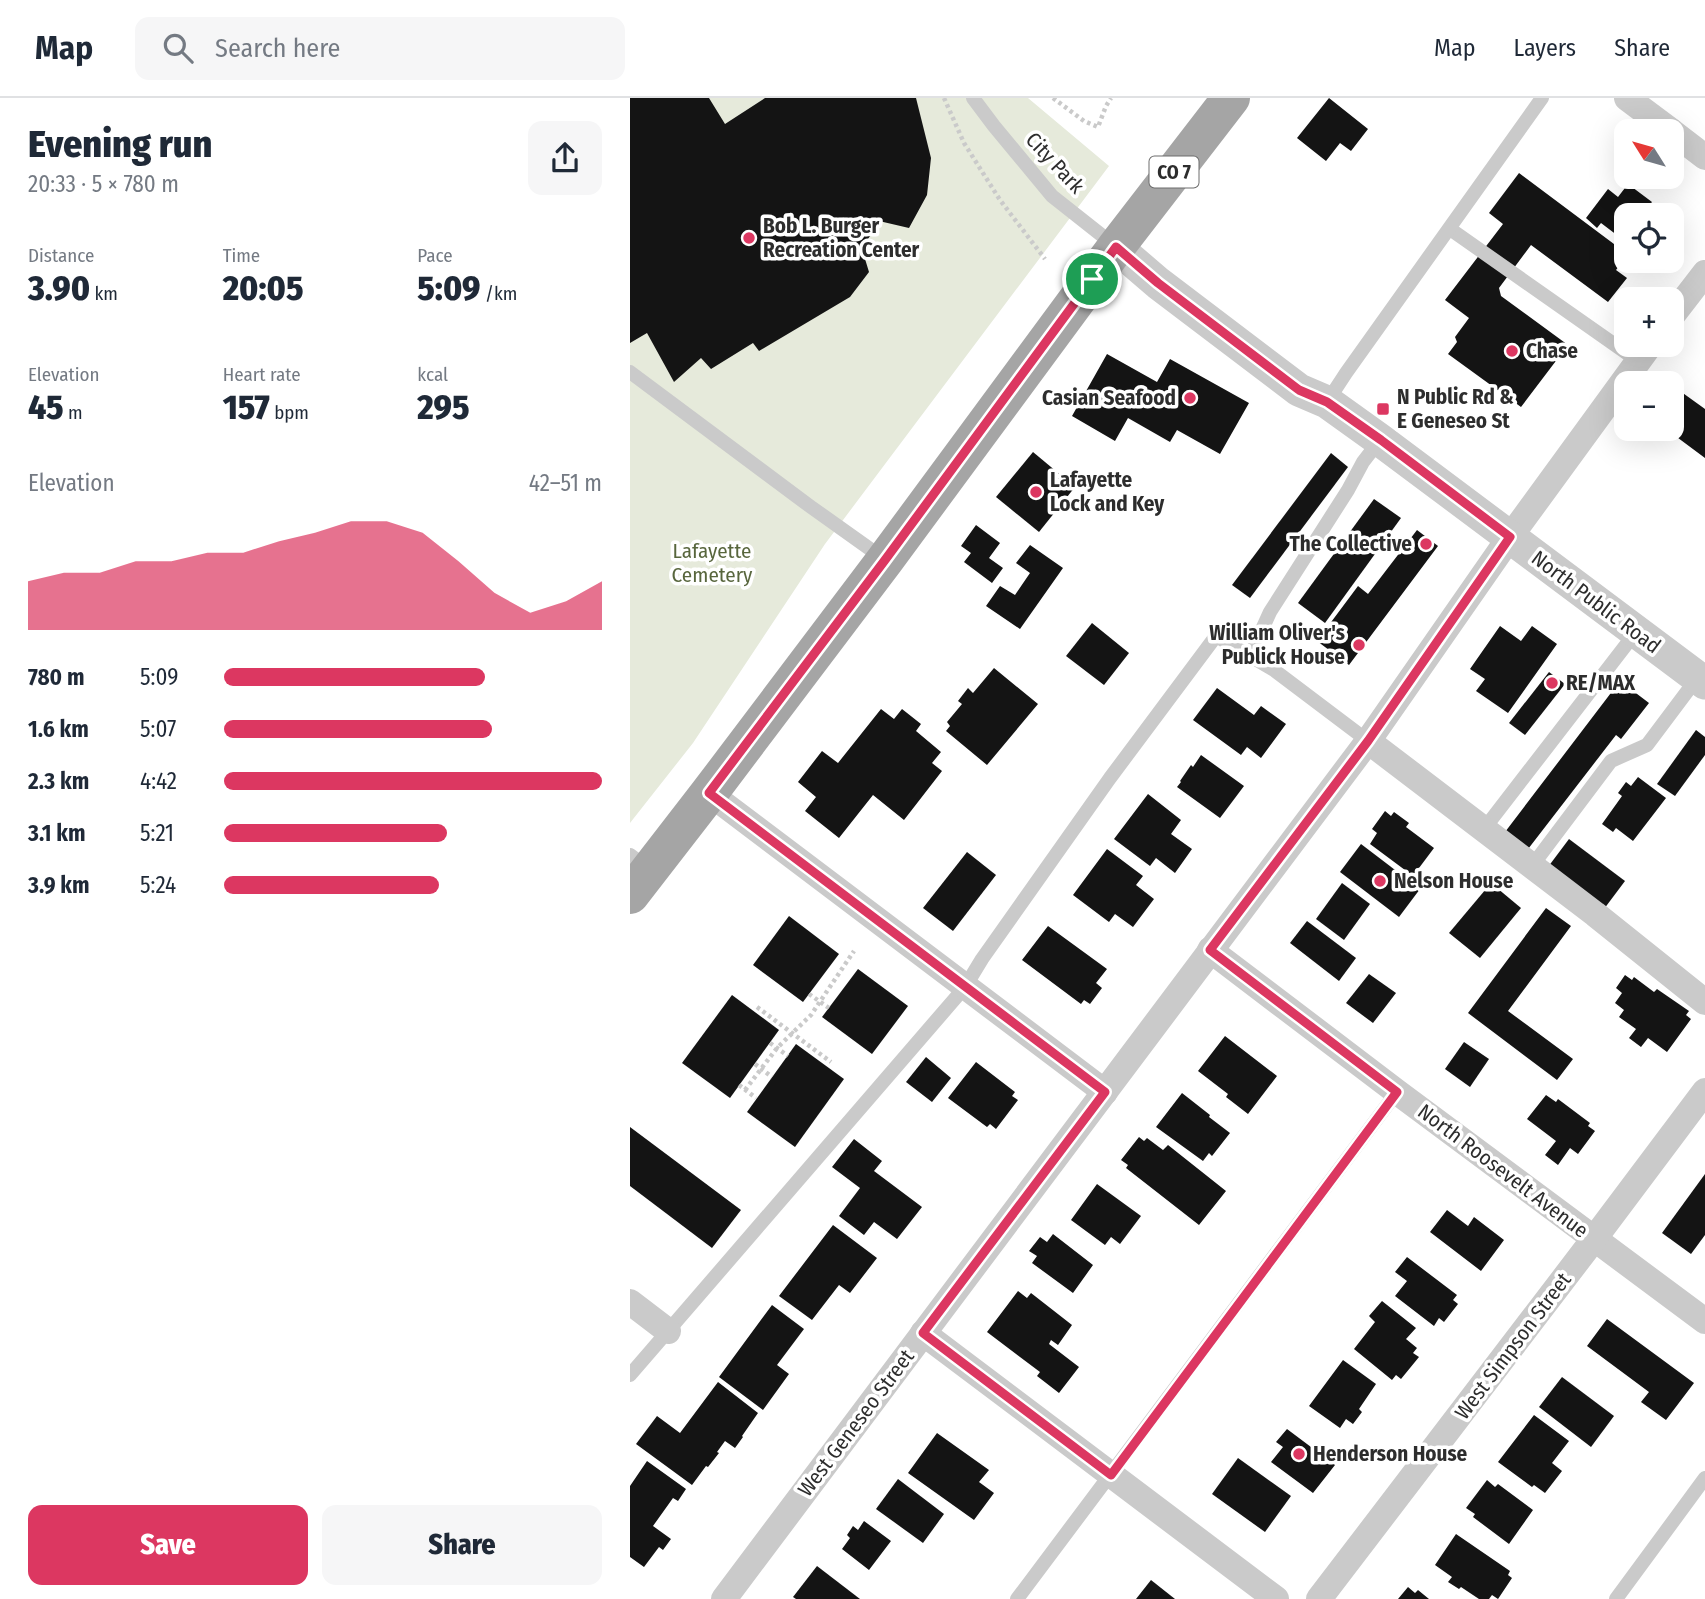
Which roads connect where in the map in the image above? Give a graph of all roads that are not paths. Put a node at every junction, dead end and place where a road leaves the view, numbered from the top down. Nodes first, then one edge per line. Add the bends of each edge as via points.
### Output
1 (973, 98) edge
2 (1231, 98) edge
3 (1542, 98) edge
4 (1627, 98) edge
5 (1655, 119) edge
6 (1684, 141) edge
7 (1705, 157) edge
8 (1450, 229) junction
9 (1116, 247) junction
10 (1705, 273) edge
11 (1684, 300) edge
12 (1614, 334) edge
13 (1641, 357) edge
14 (630, 372) edge
15 (1327, 402) junction
16 (1381, 440) junction
17 (1510, 537) junction
18 (885, 560) junction
19 (1636, 632) junction
20 (1250, 656) junction
21 (1701, 680) edge
22 (1368, 741) junction
23 (709, 793) junction
24 (1484, 829) junction
25 (1532, 866) junction
26 (637, 873) edge
27 (1210, 950) junction
28 (965, 987) junction
29 (1705, 1002) edge
30 (1705, 1091) edge
31 (1105, 1092) junction
32 (1397, 1092) junction
33 (1594, 1239) junction
34 (630, 1302) edge
35 (1705, 1321) edge
36 (668, 1331) junction
37 (923, 1333) junction
38 (630, 1375) edge
39 (1111, 1475) junction
40 (1705, 1478) edge
41 (724, 1599) edge
42 (1017, 1599) edge
43 (1276, 1599) edge
44 (1319, 1599) edge
45 (1616, 1599) edge

1 - 9 lane, City Park via 1052,196
2 - 9 main road, CO 7
3 - 8 lane
4 - 5 street
6 - 7 street
8 - 12 lane
8 - 15 lane
9 - 15 street, North Public Road via 1299,390
9 - 18 main road, CO 7
10 - 11 street
13 - 17 street, West Geneseo Street
14 - 18 lane
15 - 16 street, North Public Road
16 - 17 street, North Public Road
16 - 20 lane via 1270,612
17 - 19 street, North Public Road
17 - 22 street, West Geneseo Street
18 - 23 main road, CO 7
19 - 21 street, North Public Road
19 - 24 lane
20 - 22 lane
20 - 28 lane via 1216,636 1110,778
21 - 25 lane via 1647,746 1611,761
22 - 24 street
22 - 27 street, West Geneseo Street
23 - 26 main road, CO 7
23 - 28 street
24 - 25 street
25 - 29 street
27 - 31 street, West Geneseo Street
27 - 32 street, North Roosevelt Avenue
28 - 31 street
28 - 36 lane
30 - 33 street, West Simpson Street
31 - 37 street, West Geneseo Street
32 - 33 street, North Roosevelt Avenue
32 - 39 lane
33 - 35 street, North Roosevelt Avenue
33 - 44 street, West Simpson Street
34 - 36 street
36 - 38 lane
37 - 39 street
37 - 41 street, West Geneseo Street
39 - 42 lane
39 - 43 street
40 - 45 lane

